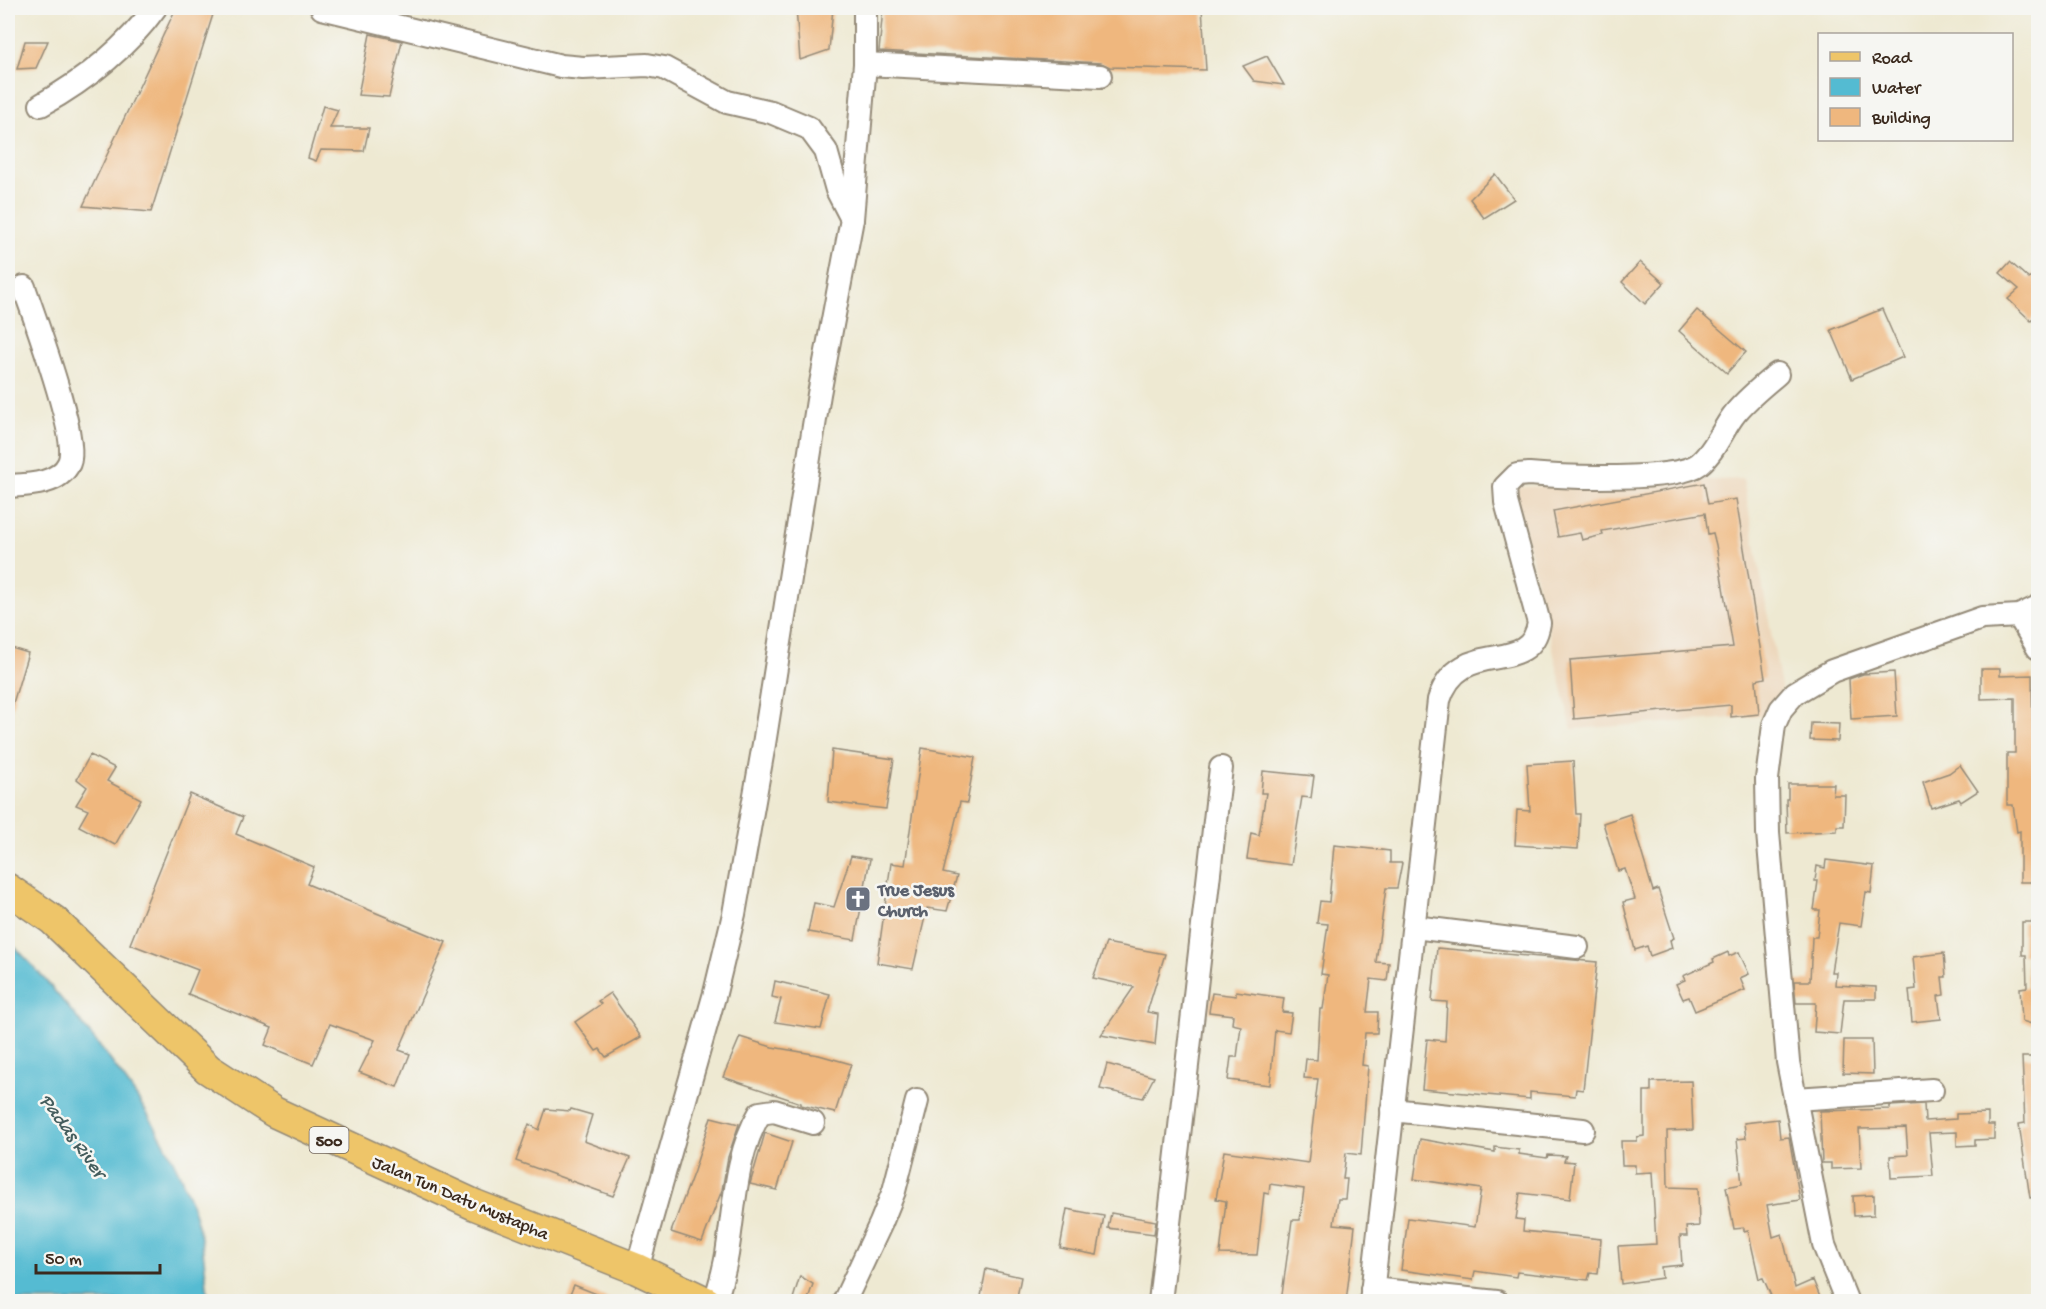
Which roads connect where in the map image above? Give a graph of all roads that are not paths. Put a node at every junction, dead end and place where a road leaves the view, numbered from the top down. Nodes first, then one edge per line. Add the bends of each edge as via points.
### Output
1 (155, 8) edge
2 (322, 8) edge
3 (865, 8) edge
4 (865, 64) junction
5 (1100, 76) dead end
6 (41, 105) dead end
7 (852, 219) junction
8 (24, 287) dead end
9 (1777, 374) dead end
10 (8, 486) edge
11 (2029, 611) edge
12 (2038, 648) edge
13 (1221, 768) dead end
14 (8, 890) edge
15 (1414, 927) junction
16 (1577, 946) dead end
17 (1932, 1090) dead end
18 (1795, 1099) junction
19 (917, 1101) dead end
20 (1392, 1110) junction
21 (813, 1123) dead end
22 (1583, 1130) dead end
23 (637, 1269) junction
24 (1371, 1295) edge
25 (706, 1302) edge
26 (715, 1302) edge
27 (844, 1302) edge
28 (1160, 1302) edge
29 (1497, 1302) edge
30 (1846, 1302) edge

1 - 6 street via 124,44 71,88
2 - 7 street via 561,66 664,68 727,102 771,112 809,128 826,151 837,190
3 - 4 street
4 - 5 street
4 - 7 street
7 - 23 street via 819,394 734,914
8 - 10 street via 68,428 71,451 69,463 49,481
9 - 15 street via 1734,414 1709,454 1686,471 1636,476 1517,475 1505,487 1539,623 1537,637 1516,653 1464,665 1444,685 1433,747
11 - 12 street
11 - 18 street via 1982,618 1832,670 1795,693 1781,709 1770,745 1768,833 1788,1062
13 - 28 street
14 - 23 main road, Jalan Tun Datu Mustapha / 500 via 53,920 159,1024 208,1069 238,1090 328,1139 475,1205
15 - 16 street
15 - 20 street
17 - 18 street
18 - 30 street via 1824,1245
19 - 27 street via 894,1191
20 - 22 street
20 - 24 street
21 - 26 street via 774,1111 760,1113 751,1129 737,1180 728,1248
23 - 25 main road, Jalan Tun Datu Mustapha / 500
24 - 29 street

